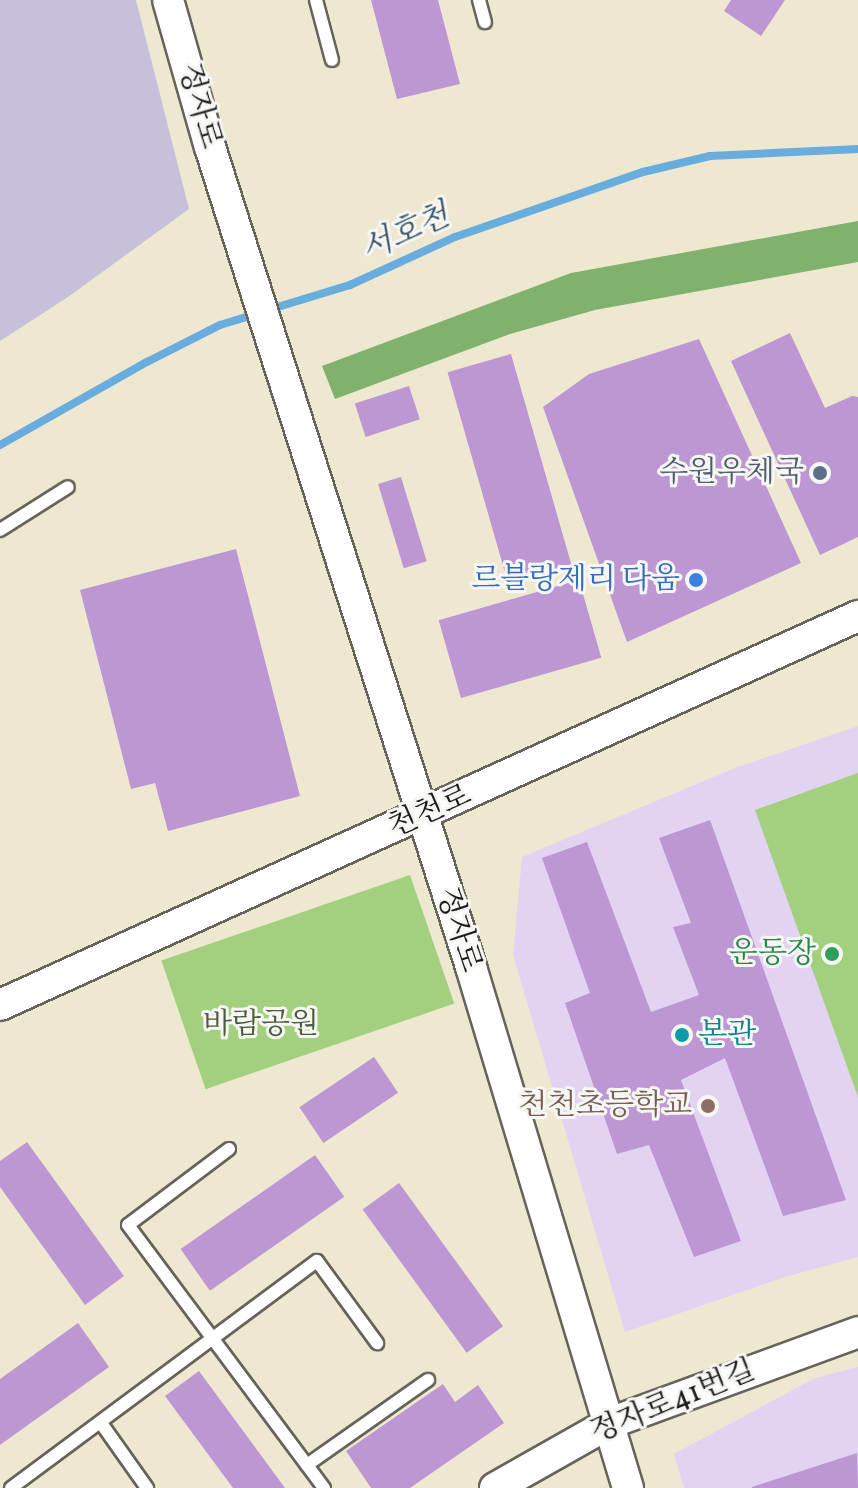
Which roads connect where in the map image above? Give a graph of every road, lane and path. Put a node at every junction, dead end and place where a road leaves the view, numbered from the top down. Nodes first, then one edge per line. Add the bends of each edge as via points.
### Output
1 (168, 0) edge
2 (316, 0) edge
3 (479, 0) edge
4 (485, 22) dead end
5 (332, 60) dead end
6 (68, 487) dead end
7 (0, 530) edge
8 (858, 616) edge
9 (420, 817) junction
10 (0, 1005) edge
11 (229, 1149) dead end
12 (858, 1332) edge
13 (213, 1341) junction
14 (377, 1343) dead end
15 (428, 1380) dead end
16 (101, 1423) junction
17 (610, 1423) junction
18 (307, 1465) junction
19 (11, 1488) edge
20 (147, 1488) edge
21 (324, 1488) edge
22 (495, 1488) edge
23 (628, 1488) edge

1 - 9 street, 정자로
2 - 5 lane
3 - 4 lane
6 - 7 lane
8 - 9 street, 천천로
9 - 10 street, 천천로
9 - 17 street, 정자로
11 - 13 lane via 128,1225
12 - 17 street, 정자로41번길
13 - 14 lane via 317,1261
13 - 16 lane
13 - 18 lane
15 - 18 lane
16 - 19 lane
16 - 20 lane
17 - 22 street, 정자로41번길
17 - 23 street, 정자로
18 - 21 lane

